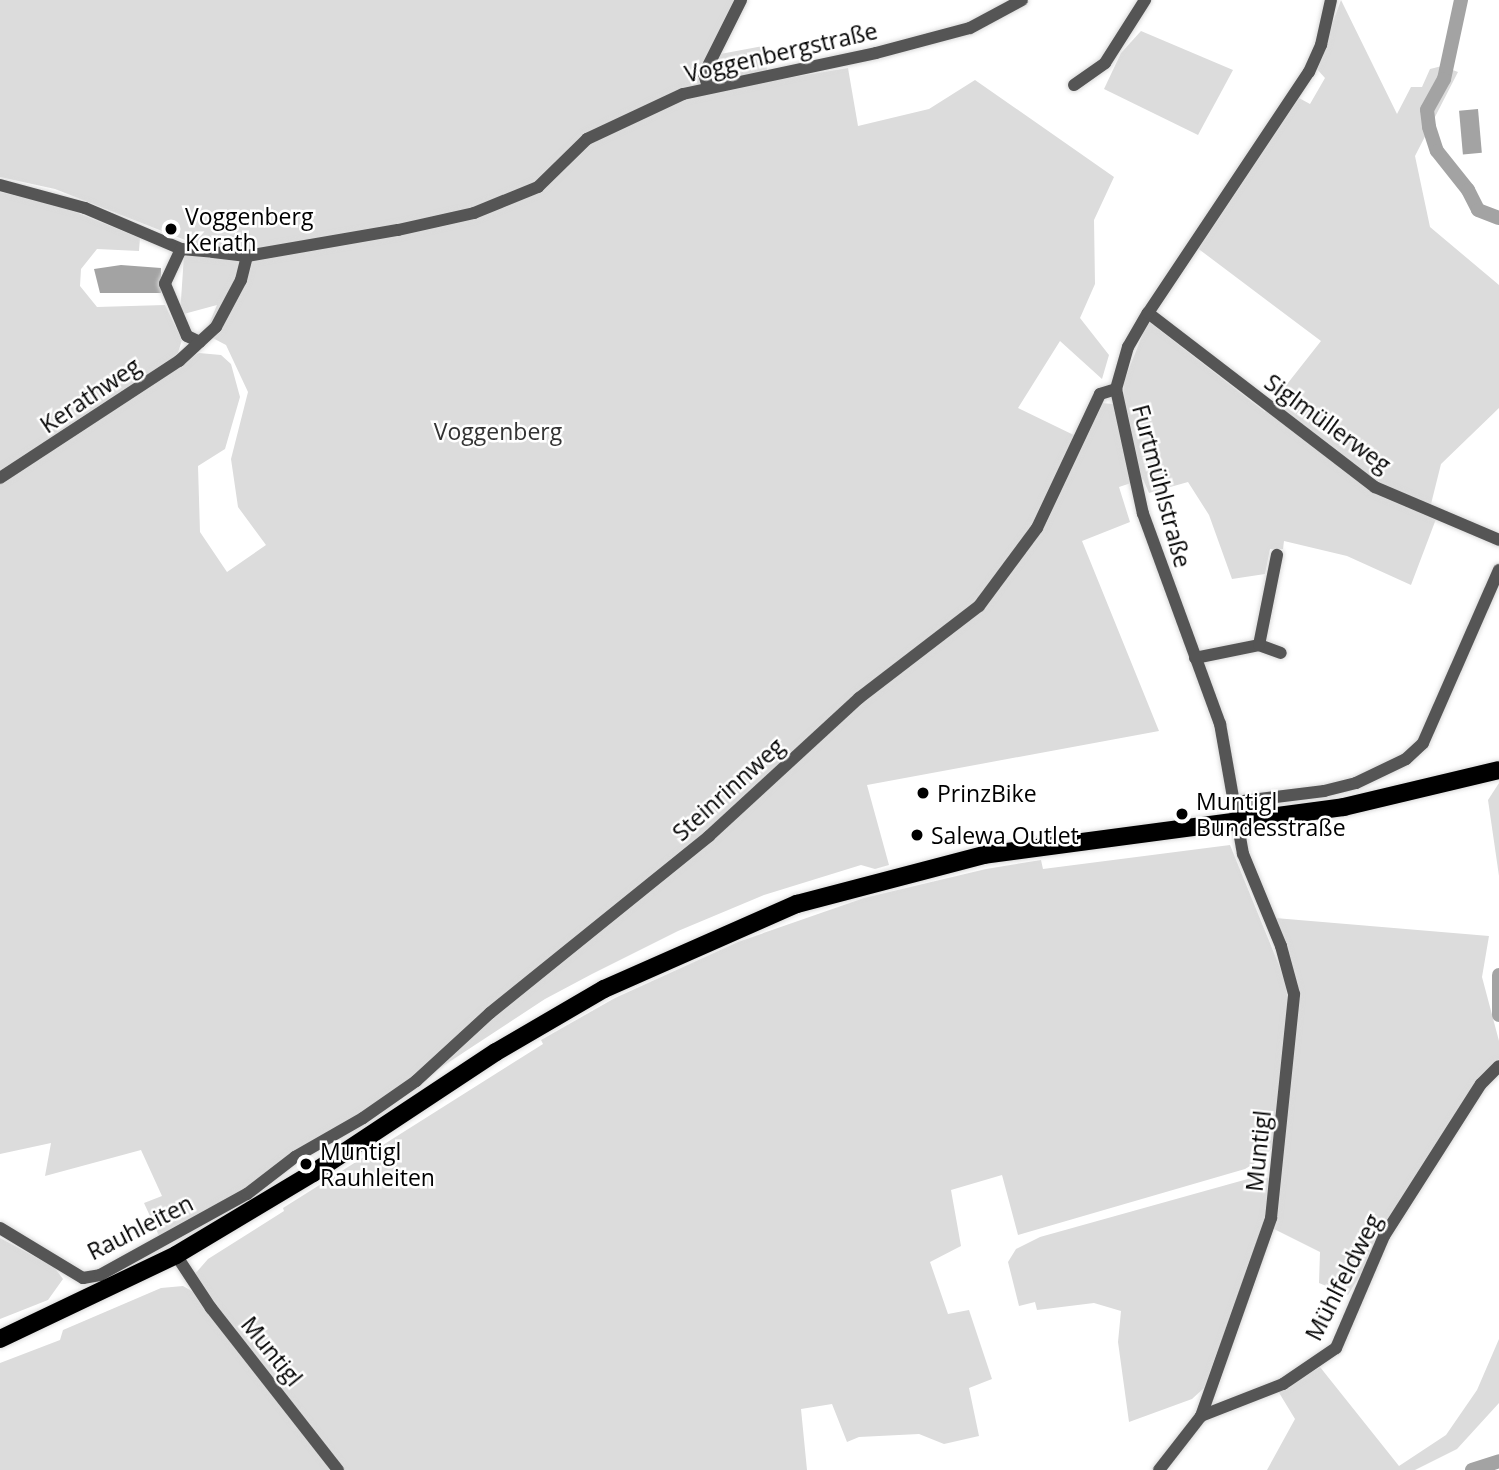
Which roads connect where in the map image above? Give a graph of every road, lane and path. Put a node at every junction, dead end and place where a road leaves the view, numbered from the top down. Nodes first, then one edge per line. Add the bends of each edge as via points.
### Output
1 (741, 0) edge
2 (1145, 0) edge
3 (1331, 0) edge
4 (1013, 3) edge
5 (1074, 85) dead end
6 (708, 86) junction
7 (0, 185) edge
8 (181, 248) junction
9 (247, 256) junction
10 (1148, 313) junction
11 (200, 342) junction
12 (1116, 389) junction
13 (0, 478) edge
14 (1499, 540) edge
15 (1276, 555) dead end
16 (1499, 570) edge
17 (1259, 645) junction
18 (1281, 653) dead end
19 (1195, 658) junction
20 (1499, 770) edge
21 (1235, 802) junction
22 (1238, 822) junction
23 (1499, 1066) edge
24 (295, 1157) joint
25 (0, 1228) edge
26 (177, 1255) junction
27 (0, 1339) edge
28 (1201, 1416) junction
29 (338, 1470) edge
30 (1159, 1470) edge

1 - 6 street via 704,74
2 - 5 street via 1105,63
3 - 10 street, Furtmühlstraße via 1321,45 1309,72
4 - 6 street, Voggenbergstraße via 970,28 876,53
6 - 9 street, Voggenbergstraße via 587,139 538,187 474,213
7 - 8 street, Voggenbergstraße via 75,204
8 - 9 street, Voggenbergstraße
8 - 11 street via 165,284 187,336
9 - 11 street, Kerathweg via 241,280 216,327
10 - 12 street, Furtmühlstraße via 1128,347
10 - 14 street, Siglmüllerweg via 1375,487
11 - 13 street, Kerathweg via 179,361
12 - 19 street, Furtmühlstraße via 1140,503
12 - 24 street, Steinrinnweg via 1100,394 1037,528 979,606 859,698 709,836 490,1013 416,1081
15 - 17 street
16 - 21 street via 1423,743 1406,759 1334,788
17 - 18 street
17 - 19 street
19 - 21 street, Furtmühlstraße via 1220,724
20 - 22 main road via 1344,807
21 - 22 street, Furtmühlstraße
22 - 26 main road via 1043,844 923,869 797,904 604,989 496,1052 313,1173
22 - 28 street, Muntigl via 1243,854 1281,946 1294,994 1292,1045 1271,1218
23 - 28 street, Mühlfeldweg via 1481,1084 1384,1236 1336,1348 1283,1384
24 - 25 street, Rauhleiten via 213,1214 100,1275 83,1278
26 - 27 main road
26 - 29 street, Muntigl via 211,1308
28 - 30 street, Muntigl

